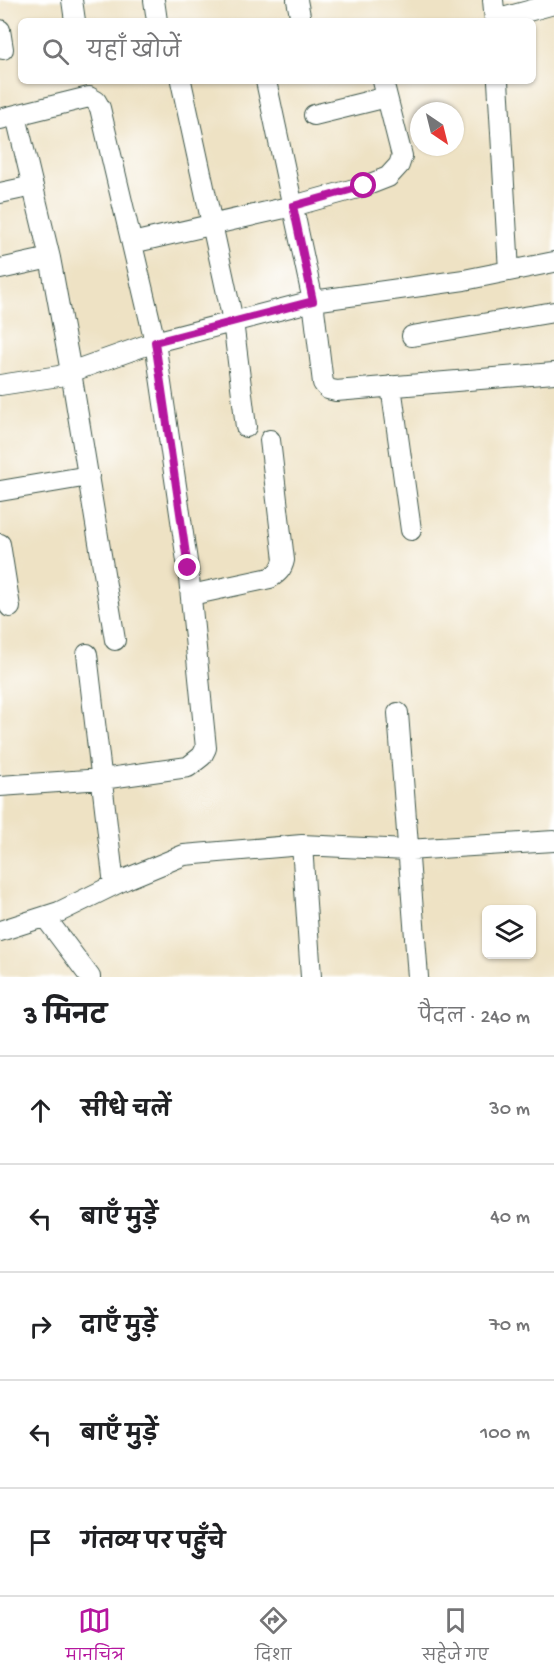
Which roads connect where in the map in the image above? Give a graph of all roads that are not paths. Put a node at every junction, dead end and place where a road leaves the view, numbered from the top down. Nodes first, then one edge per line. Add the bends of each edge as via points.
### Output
1 (72, 0) edge
2 (154, 0) edge
3 (297, 0) edge
4 (493, 0) edge
5 (554, 4) edge
6 (75, 18) edge
7 (157, 18) edge
8 (301, 18) edge
9 (495, 18) edge
10 (505, 18) edge
11 (182, 84) edge
12 (267, 84) edge
13 (498, 84) edge
14 (385, 89) edge
15 (314, 115) dead end
16 (8, 117) edge
17 (33, 186) junction
18 (0, 193) edge
19 (293, 206) junction
20 (212, 224) junction
21 (132, 243) junction
22 (50, 258) junction
23 (554, 262) edge
24 (0, 269) edge
25 (509, 271) junction
26 (313, 301) junction
27 (554, 312) edge
28 (233, 321) junction
29 (412, 336) dead end
30 (155, 342) junction
31 (72, 372) junction
32 (554, 373) edge
33 (0, 385) edge
34 (391, 386) junction
35 (246, 427) dead end
36 (270, 440) dead end
37 (88, 476) junction
38 (0, 491) edge
39 (411, 530) dead end
40 (0, 544) edge
41 (191, 595) junction
42 (10, 607) dead end
43 (115, 640) dead end
44 (87, 654) dead end
45 (398, 713) dead end
46 (102, 779) junction
47 (0, 786) edge
48 (554, 841) edge
49 (302, 845) junction
50 (407, 850) junction
51 (114, 885) junction
52 (45, 917) junction
53 (0, 930) edge
54 (90, 977) edge
55 (311, 977) edge
56 (418, 977) edge

1 - 6 street
2 - 7 street
3 - 8 street
4 - 9 street
5 - 10 street
11 - 20 street
12 - 19 street
13 - 25 street
14 - 15 street
14 - 19 street via 402,156 399,165 388,177
16 - 17 street
16 - 21 street via 89,97 96,101 104,120
17 - 18 street
17 - 22 street
19 - 20 street
19 - 26 street
20 - 21 street
20 - 28 street
21 - 30 street
22 - 24 street
22 - 31 street
23 - 25 street
25 - 26 street
26 - 28 street
26 - 34 street via 323,383 328,389
27 - 29 street
28 - 30 street
28 - 35 street
30 - 31 street
30 - 41 street
31 - 33 street
31 - 37 street
32 - 34 street
34 - 39 street
36 - 41 street via 282,568 270,578
37 - 38 street
37 - 43 street
40 - 42 street
41 - 46 street via 206,748 188,767
44 - 46 street
45 - 50 street
46 - 47 street
46 - 51 street
48 - 50 street
49 - 50 street
49 - 51 street via 184,855
49 - 55 street
50 - 56 street
51 - 52 street
52 - 53 street
52 - 54 street

